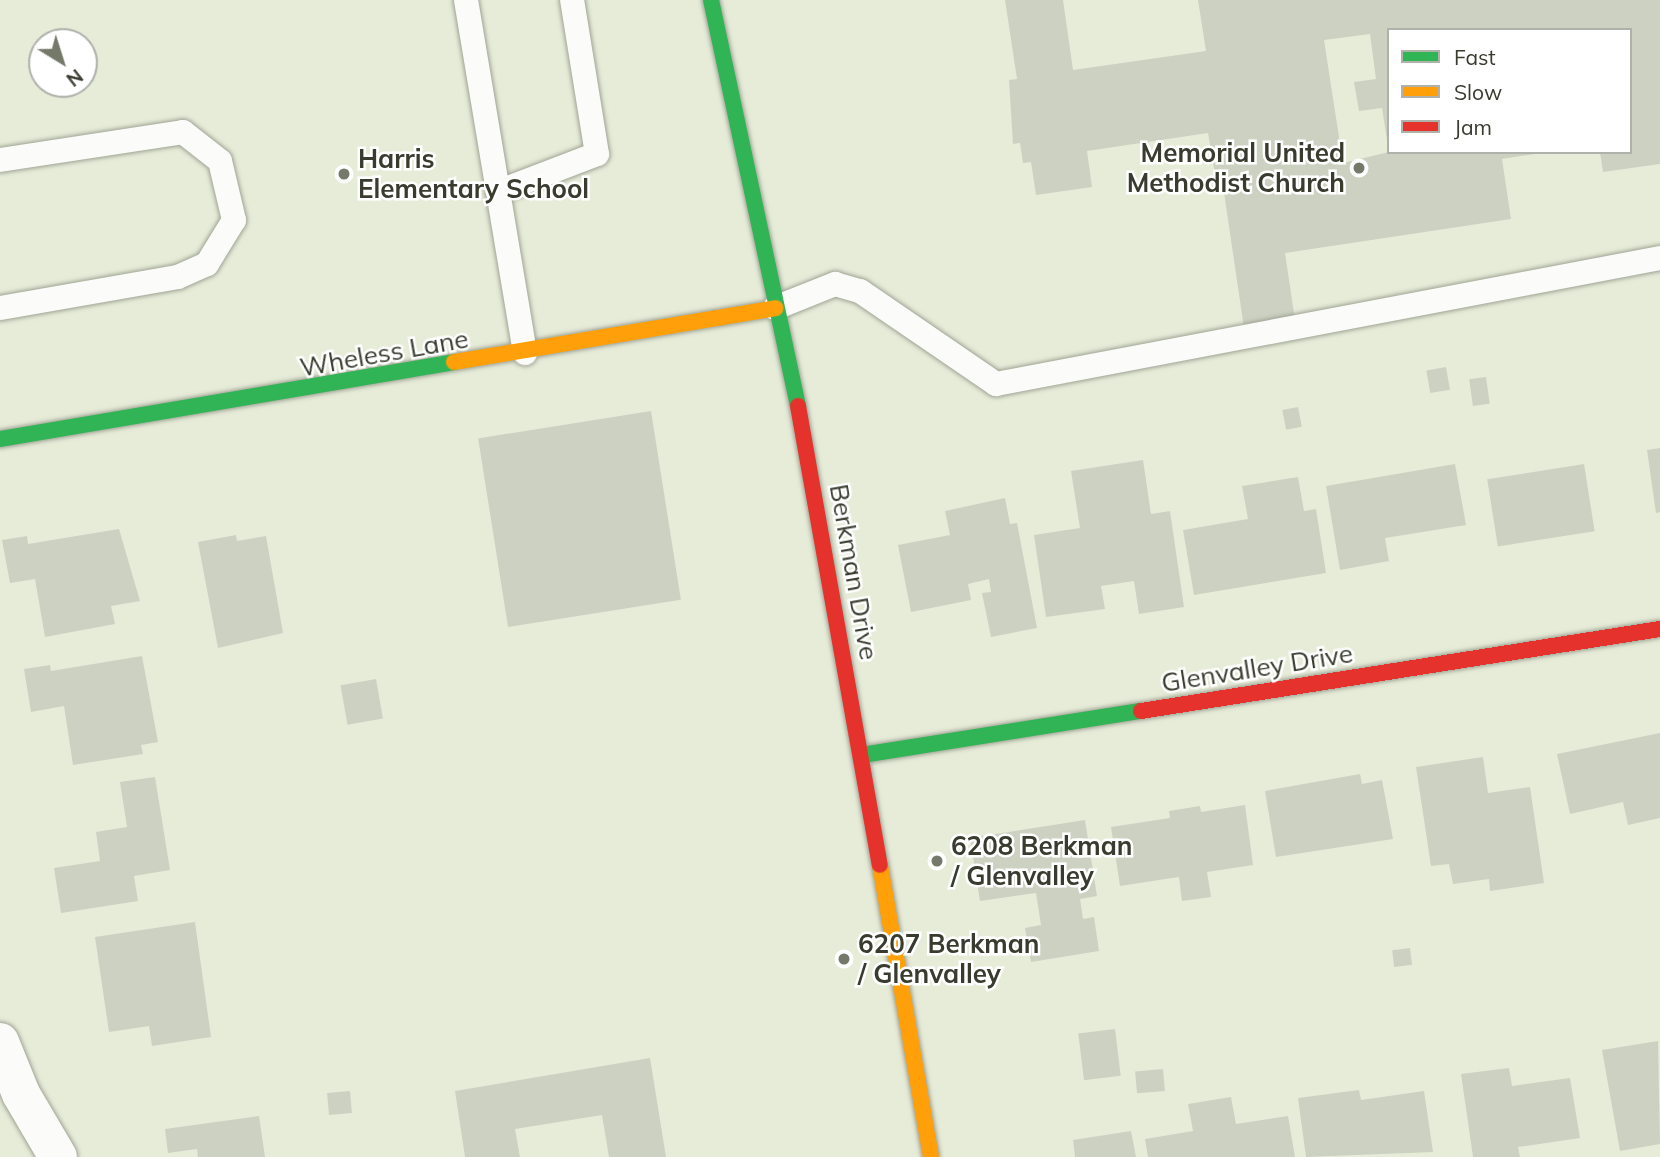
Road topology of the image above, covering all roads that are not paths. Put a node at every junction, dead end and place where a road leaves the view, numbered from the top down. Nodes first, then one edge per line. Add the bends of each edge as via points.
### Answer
1 (466, 0) edge
2 (572, 0) edge
3 (711, 0) edge
4 (0, 159) edge
5 (498, 192) junction
6 (1660, 258) edge
7 (0, 308) edge
8 (775, 308) junction
9 (525, 353) junction
10 (0, 439) edge
11 (1660, 629) edge
12 (862, 755) junction
13 (0, 1042) edge
14 (58, 1157) edge
15 (931, 1157) edge

1 - 5 lane
2 - 5 lane via 597,155
3 - 8 street, Berkman Drive
4 - 7 lane via 183,132 220,161 234,220 207,264 178,277
5 - 9 lane
6 - 8 lane via 996,384 860,291 835,284
8 - 9 street, Wheless Lane
8 - 12 street, Berkman Drive
9 - 10 street, Wheless Lane
11 - 12 street, Glenvalley Drive
12 - 15 street, Berkman Drive
13 - 14 street via 20,1094

